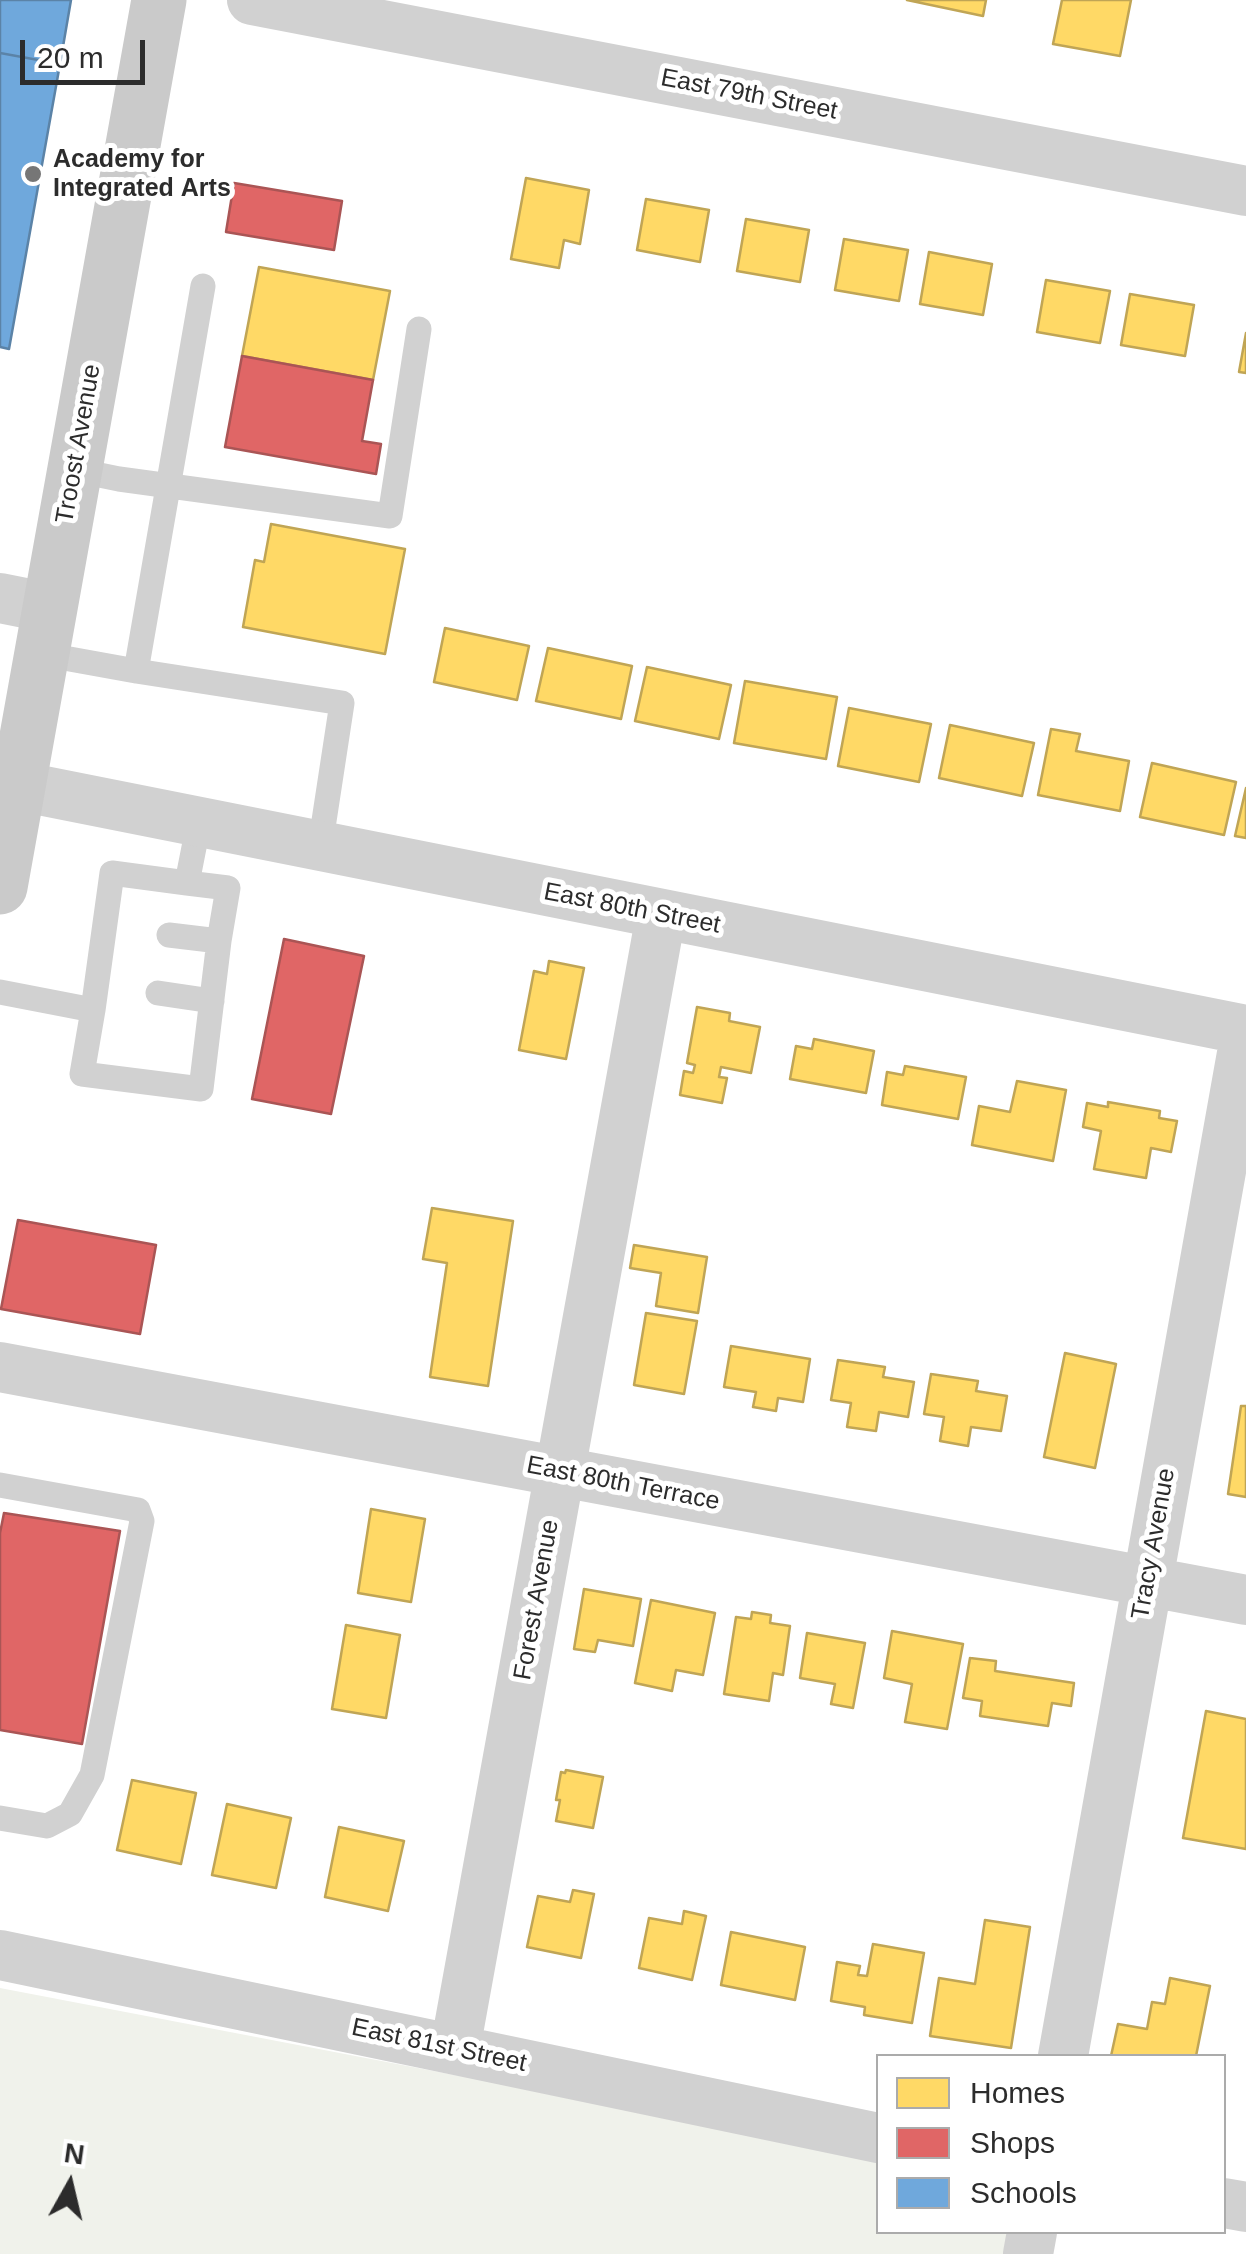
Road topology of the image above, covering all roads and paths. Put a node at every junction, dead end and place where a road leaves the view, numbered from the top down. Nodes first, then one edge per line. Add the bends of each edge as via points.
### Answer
1 (159, 0) edge
2 (252, 0) edge
3 (1246, 191) edge
4 (203, 286) dead end
5 (419, 330) dead end
6 (75, 470) junction
7 (168, 485) junction
8 (30, 620) edge
9 (136, 671) junction
10 (15, 714) edge
11 (19, 786) junction
12 (199, 822) junction
13 (320, 847) junction
14 (187, 883) junction
15 (0, 888) edge
16 (661, 914) junction
17 (169, 935) dead end
18 (220, 941) junction
19 (0, 992) edge
20 (158, 993) dead end
21 (212, 1002) junction
22 (93, 1010) junction
23 (1246, 1030) edge
24 (0, 1367) edge
25 (560, 1472) junction
26 (0, 1486) edge
27 (1148, 1583) junction
28 (1246, 1600) edge
29 (0, 1818) edge
30 (0, 1955) edge
31 (455, 2050) junction
32 (1063, 2054) edge
33 (876, 2138) edge

1 - 6 main road, Troost Avenue
2 - 3 street, East 79th Street
4 - 7 lane
5 - 7 lane via 390,516
6 - 7 lane
6 - 8 main road, Troost Avenue
7 - 9 lane
8 - 9 lane
8 - 10 main road, Troost Avenue
9 - 13 lane via 342,704
10 - 11 main road, Troost Avenue
11 - 12 street, East 80th Street
11 - 15 main road, Troost Avenue
12 - 13 street, East 80th Street
12 - 14 lane
13 - 16 street, East 80th Street
14 - 18 lane via 228,888
14 - 22 lane via 112,873 114,929
16 - 23 street, East 80th Street
16 - 25 street, Forest Avenue
17 - 18 lane
18 - 21 lane
19 - 22 lane
20 - 21 lane
21 - 22 lane via 201,1089 82,1074
23 - 27 street, Tracy Avenue
24 - 25 street, East 80th Terrace
25 - 27 street, East 80th Terrace
25 - 31 street, Forest Avenue
26 - 29 lane via 138,1510 142,1521 92,1775 70,1814 47,1826
27 - 28 street, East 80th Terrace
27 - 32 street, Tracy Avenue
30 - 31 street, East 81st Street
31 - 33 street, East 81st Street

